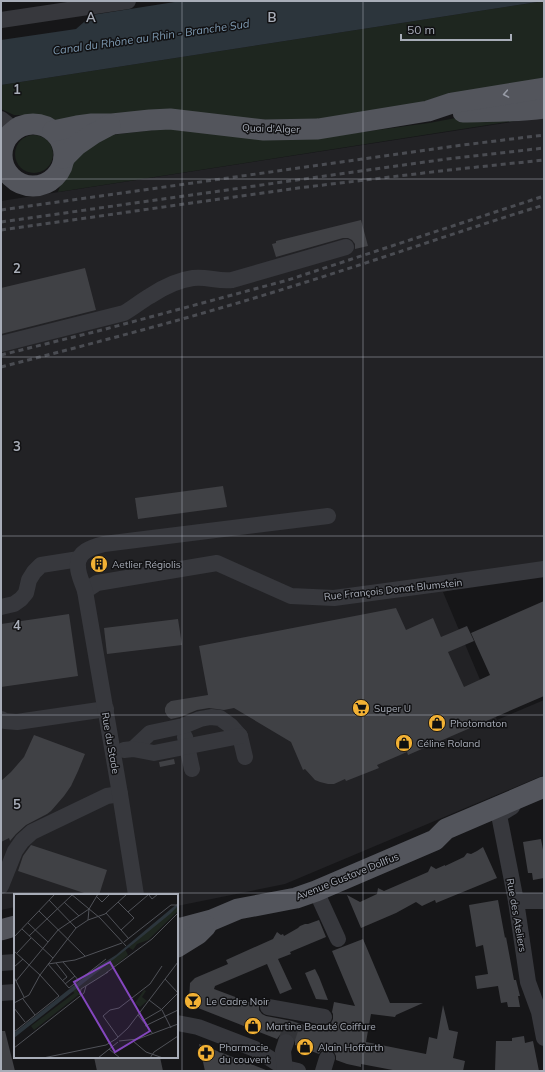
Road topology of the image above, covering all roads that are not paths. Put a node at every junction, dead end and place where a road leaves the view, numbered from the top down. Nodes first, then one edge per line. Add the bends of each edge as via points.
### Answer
1 (128, 1) edge
2 (58, 6) edge
3 (1, 20) edge
4 (544, 88) edge
5 (544, 108) edge
6 (428, 111) junction
7 (112, 124) junction
8 (8, 125) edge
9 (53, 131) junction
10 (2, 156) edge
11 (64, 158) junction
12 (9, 182) edge
13 (346, 247) dead end
14 (1, 344) edge
15 (328, 516) dead end
16 (79, 559) junction
17 (544, 569) edge
18 (85, 591) junction
19 (1, 607) edge
20 (106, 710) junction
21 (2, 720) edge
22 (183, 726) junction
23 (240, 736) junction
24 (187, 746) junction
25 (133, 749) junction
26 (113, 752) junction
27 (245, 757) dead end
28 (192, 769) dead end
29 (544, 787) edge
30 (120, 794) junction
31 (517, 799) junction
32 (544, 800) edge
33 (500, 820) junction
34 (435, 840) junction
35 (1, 886) edge
36 (316, 891) junction
37 (136, 894) edge
38 (516, 901) junction
39 (544, 901) edge
40 (212, 920) junction
41 (14, 926) edge
42 (178, 928) edge
43 (1, 930) edge
44 (338, 939) dead end
45 (178, 946) edge
46 (14, 962) edge
47 (1, 963) edge
48 (536, 982) edge
49 (14, 992) edge
50 (1, 993) edge
51 (268, 1007) dead end
52 (178, 1011) edge
53 (324, 1017) dead end
54 (178, 1023) edge
55 (198, 1027) junction
56 (544, 1038) edge
57 (286, 1042) tunnel mouth
58 (290, 1070) edge

1 - 2 street
2 - 3 street
4 -> 6 main road, Quai d'Alger via 452,103
5 - 6 main road, Quai d'Alger via 450,113
6 - 7 main road, Quai d'Alger via 318,129 264,130 170,120
7 - 9 main road, Quai d'Alger via 84,125
7 - 11 main road, Quai d'Alger via 77,145
8 - 9 main road, Quai d'Alger via 34,124
8 - 10 main road, Quai d'Alger via 10,135
9 - 11 main road via 62,143
10 - 12 main road, Quai d'Alger via 10,176
11 - 12 main road, Quai d'Alger via 59,173 47,183 31,186
13 - 14 street via 232,280 185,280 152,294 124,313
15 - 16 street via 104,544 91,548
16 - 18 street, Rue du Stade via 77,566
16 - 19 street via 41,565 29,580 21,599 14,604
17 - 18 street, Rue François Donat Blumstein via 334,598 291,596 217,563 97,583
18 - 20 street, Rue du Stade
20 - 21 street via 17,722
20 - 26 street, Rue du Stade
22 - 23 street via 200,719 220,718
22 - 24 street
22 - 25 street via 150,732
23 - 24 street
23 - 27 street
24 - 25 street via 154,753
24 - 28 street
25 - 26 street
26 - 30 street, Rue du Stade
29 - 31 main road, Avenue Gustave Dollfus
30 - 35 street via 107,796 32,832 16,851
30 - 37 street, Rue du Stade
31 - 33 street via 512,807 499,815
31 - 34 main road, Avenue Gustave Dollfus via 446,829
32 - 33 main road, Avenue Gustave Dollfus
33 - 34 main road, Avenue Gustave Dollfus via 450,840
33 - 38 street, Rue des Ateliers
34 - 36 main road, Avenue Gustave Dollfus
36 - 40 main road, Avenue Gustave Dollfus via 296,898 238,909
36 - 44 street
38 - 39 street
38 - 48 street, Rue des Ateliers
40 - 42 main road, Avenue Gustave Dollfus
40 - 45 main road, Avenue Gustave Dollfus via 198,934
41 - 43 main road
46 - 47 street
48 - 56 street, Rue des Ateliers
49 - 50 street
51 - 53 street via 295,1017
52 - 55 street
54 - 55 street
55 - 58 street via 255,1049
57 - 58 street via 283,1051

